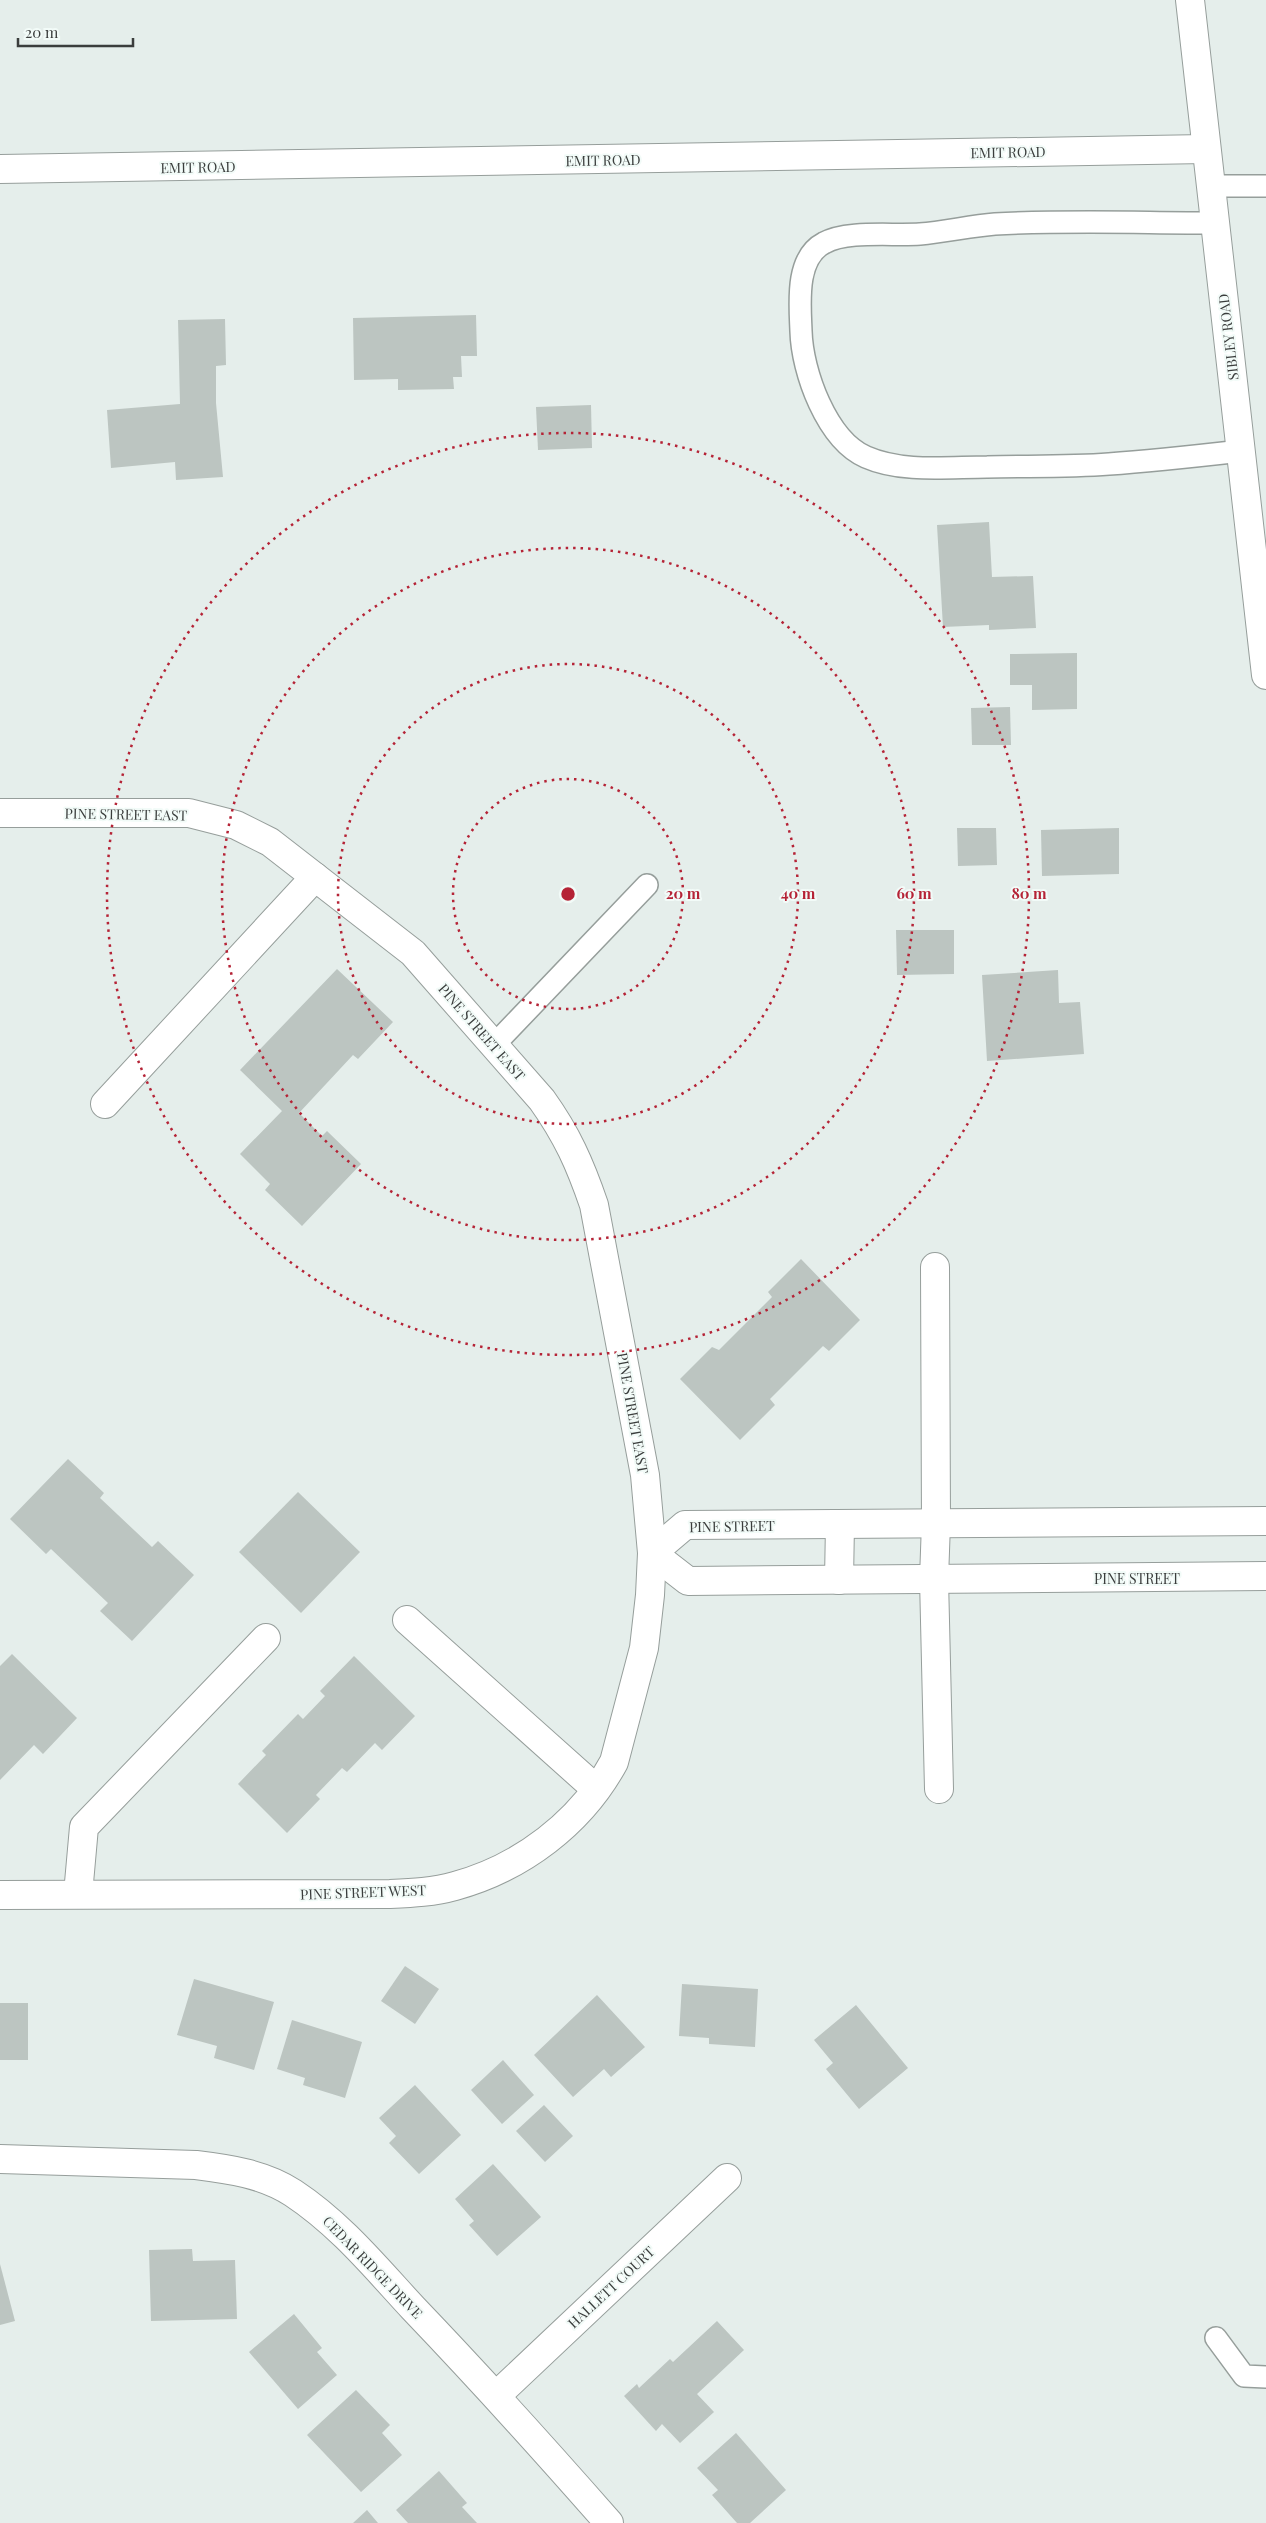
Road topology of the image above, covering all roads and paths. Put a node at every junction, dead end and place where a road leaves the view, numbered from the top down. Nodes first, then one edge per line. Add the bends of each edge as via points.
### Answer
1 (1190, 0) edge
2 (1206, 149) junction
3 (0, 169) edge
4 (1210, 186) junction
5 (1266, 186) edge
6 (1214, 223) junction
7 (1241, 451) junction
8 (1266, 674) edge
9 (0, 814) edge
10 (316, 877) junction
11 (647, 885) dead end
12 (494, 1045) junction
13 (105, 1104) dead end
14 (935, 1266) dead end
15 (1266, 1521) edge
16 (936, 1523) junction
17 (840, 1524) junction
18 (652, 1553) junction
19 (1266, 1576) edge
20 (934, 1579) junction
21 (840, 1580) junction
22 (407, 1620) dead end
23 (266, 1638) dead end
24 (596, 1789) junction
25 (939, 1789) dead end
26 (78, 1894) junction
27 (0, 1895) edge
28 (0, 2159) edge
29 (727, 2178) dead end
30 (1216, 2338) dead end
31 (1266, 2377) edge
32 (496, 2396) junction
33 (609, 2523) edge

1 - 2 street, SIBLEY ROAD
2 - 3 street, EMIT ROAD
2 - 4 street, SIBLEY ROAD
4 - 5 lane
4 - 6 street, SIBLEY ROAD
6 - 7 street, SIBLEY ROAD
6 - 7 lane via 994,224 920,234 846,237 824,242 810,253 804,269 801,340 812,382 826,417 842,441 865,457 891,465 935,468 1108,464
7 - 8 street, SIBLEY ROAD
9 - 10 street, PINE STREET EAST via 189,813 236,825 270,842
10 - 12 street, PINE STREET EAST via 413,953
10 - 13 street
11 - 12 lane
12 - 18 street, PINE STREET EAST via 560,1125 580,1164 594,1205 645,1475
14 - 16 street
15 - 16 street, PINE STREET
16 - 17 street, PINE STREET
16 - 20 street
17 - 18 street, PINE STREET via 685,1526
17 - 21 street
18 - 21 street, PINE STREET via 688,1581
18 - 24 street, PINE STREET WEST via 644,1648 614,1762
19 - 20 street, PINE STREET
20 - 21 street, PINE STREET
20 - 25 street
22 - 24 street
23 - 26 street via 84,1827
24 - 26 street, PINE STREET WEST via 574,1817 541,1845 495,1873 454,1887 390,1894
26 - 27 street, PINE STREET WEST
28 - 32 street, CEDAR RIDGE DRIVE via 226,2168 291,2192 331,2221
29 - 32 street, HALLETT COURT
30 - 31 lane via 1244,2376
32 - 33 street, CEDAR RIDGE DRIVE

